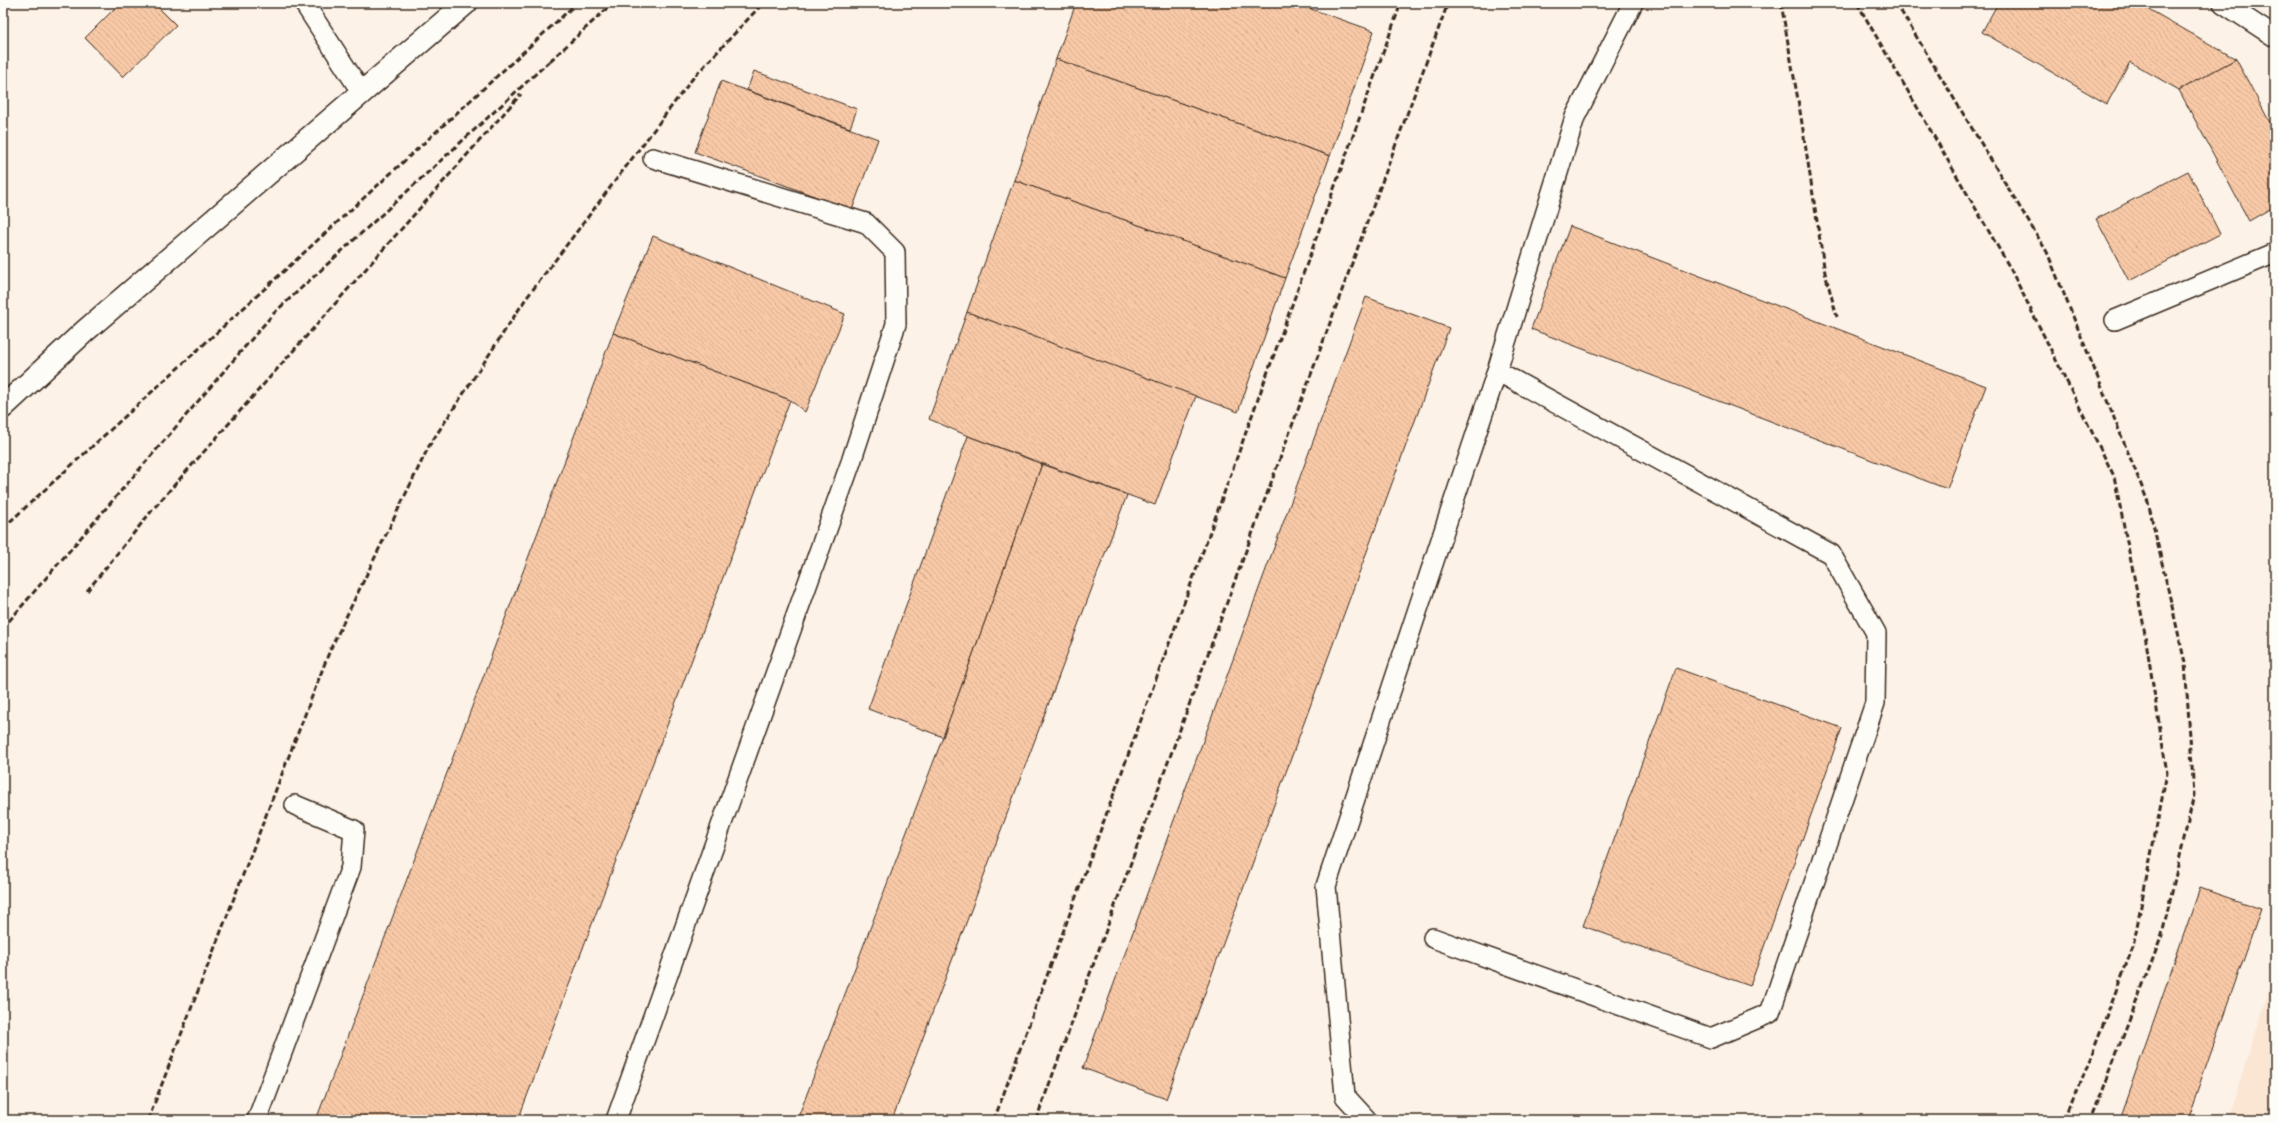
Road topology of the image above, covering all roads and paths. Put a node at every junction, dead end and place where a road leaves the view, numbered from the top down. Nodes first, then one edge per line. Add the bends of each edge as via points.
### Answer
1 (304, 3) edge
2 (466, 3) edge
3 (1633, 3) edge
4 (2224, 3) edge
5 (2275, 37) edge
6 (362, 93) junction
7 (653, 158) dead end
8 (2275, 253) edge
9 (2115, 320) dead end
10 (1498, 371) junction
11 (3, 407) edge
12 (295, 805) dead end
13 (1433, 938) dead end
14 (257, 1120) edge
15 (616, 1120) edge
16 (1367, 1120) edge

1 - 6 lane
2 - 6 street
3 - 10 lane via 1575,117
4 - 5 lane
6 - 11 street via 85,331
7 - 15 lane via 866,223 895,252 896,324 851,462
8 - 9 lane
10 - 13 lane via 1831,554 1876,633 1875,703 1770,1013 1711,1038
10 - 16 lane via 1326,886 1345,1096
12 - 14 lane via 354,830 351,867

